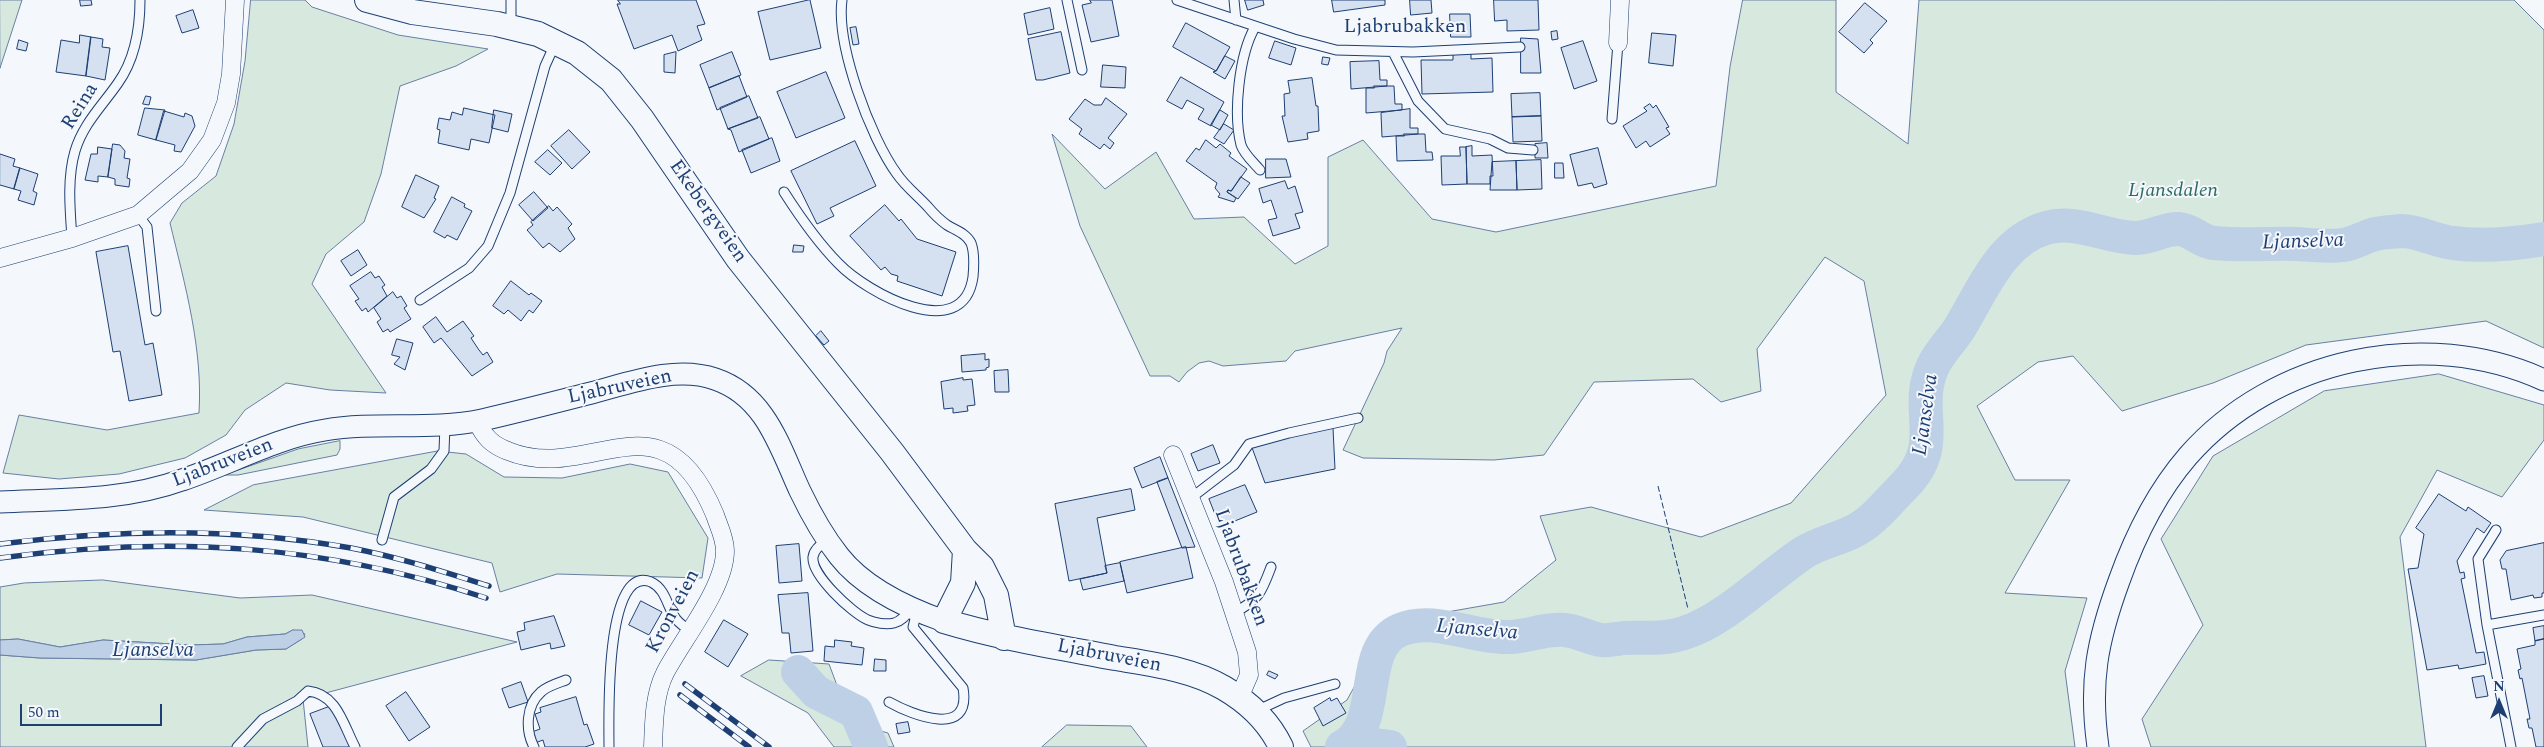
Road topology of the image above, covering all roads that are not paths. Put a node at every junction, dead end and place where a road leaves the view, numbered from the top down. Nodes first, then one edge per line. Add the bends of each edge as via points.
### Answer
1 (140, 0) edge
2 (235, 0) edge
3 (367, 0) edge
4 (511, 0) edge
5 (842, 0) edge
6 (1067, 0) edge
7 (1177, 0) edge
8 (1234, 0) edge
9 (1620, 0) edge
10 (1236, 20) junction
11 (511, 27) junction
12 (1255, 27) junction
13 (556, 41) junction
14 (1618, 43) joint
15 (1520, 47) dead end
16 (1393, 52) junction
17 (1082, 70) dead end
18 (1612, 119) dead end
19 (1533, 150) dead end
20 (1260, 170) dead end
21 (784, 192) dead end
22 (138, 215) junction
23 (72, 238) junction
24 (0, 258) edge
25 (420, 300) dead end
26 (156, 311) dead end
27 (2544, 380) edge
28 (1358, 418) dead end
29 (477, 421) junction
30 (445, 425) junction
31 (1173, 455) dead end
32 (1191, 498) junction
33 (0, 502) edge
34 (2496, 530) dead end
35 (382, 540) dead end
36 (828, 540) junction
37 (965, 550) junction
38 (1271, 567) dead end
39 (914, 610) junction
40 (1235, 612) junction
41 (2544, 615) edge
42 (944, 621) junction
43 (2487, 625) junction
44 (690, 631) junction
45 (1004, 638) junction
46 (566, 680) dead end
47 (1335, 684) dead end
48 (888, 702) dead end
49 (1248, 704) junction
50 (237, 747) edge
51 (355, 747) edge
52 (534, 747) edge
53 (609, 747) edge
54 (653, 747) edge
55 (1281, 747) edge
56 (2098, 747) edge
57 (2511, 747) edge

1 - 23 lane, Reina via 137,37 127,68 87,123 75,150 70,203
2 - 22 street via 231,74 221,123 190,171
3 - 11 main road, Ekebergveien via 412,12
4 - 11 lane
5 - 21 lane via 841,30 861,100 896,174 931,210 970,242 974,269 965,298 954,307 941,311 924,310 891,300 839,265
6 - 17 lane
7 - 10 lane, Ljabrubakken
8 - 10 lane
9 - 14 street
10 - 12 lane, Ljabrubakken
11 - 13 main road, Ekebergveien
12 - 16 lane, Ljabrubakken via 1336,50
12 - 20 lane via 1241,60 1238,105 1241,145
13 - 25 lane via 510,193 488,246 468,268
13 - 37 main road, Ekebergveien via 591,62 621,91 733,252 892,452
14 - 18 lane
15 - 16 lane, Ljabrubakken
16 - 19 lane via 1418,102 1445,129 1490,139 1508,148
22 - 23 street
22 - 26 lane via 147,227
23 - 24 street
27 - 56 street via 2465,357 2383,356 2327,368 2303,377 2252,403 2228,420 2188,456 2171,479 2142,525 2128,557 2105,622 2096,660 2094,714
28 - 32 lane via 1249,444 1234,466
29 - 30 street, Ljabruveien
29 - 36 street, Ljabruveien via 660,377 693,374 714,378 742,393 765,417 806,503
29 - 44 street, Kronveien via 483,436 489,441 531,459 561,458 630,446 660,451 682,464 705,492 723,536 725,551 724,564
30 - 33 street, Ljabruveien via 324,430 296,437 182,481 147,490 92,498
30 - 35 lane via 444,452 431,469 394,497
31 - 32 street, Ljabrubakken
32 - 40 street, Ljabrubakken
34 - 43 lane via 2478,559
36 - 39 street, Ljabruveien via 857,574
36 - 39 lane via 816,550 814,564 826,583 851,608 867,620 892,624
37 - 42 main road via 963,583
37 - 45 main road, Ekebergveien via 988,576 996,595
38 - 40 lane via 1261,593 1249,605
39 - 42 street, Ljabruveien
39 - 48 lane via 913,627 963,688 963,709 954,717 924,718
40 - 49 street, Ljabrubakken via 1250,668
41 - 43 lane
42 - 45 main road, Ljabruveien
43 - 57 lane
44 - 53 lane via 676,619 656,585 644,580 636,581 626,590 617,616 612,658
44 - 54 street, Kronveien via 662,683 655,708
45 - 49 main road, Ljabruveien via 1181,672 1212,682
46 - 52 lane via 542,690 531,708 528,729
47 - 49 lane
49 - 55 main road, Ljabruveien
50 - 51 lane via 263,720 308,691 324,694 334,704

